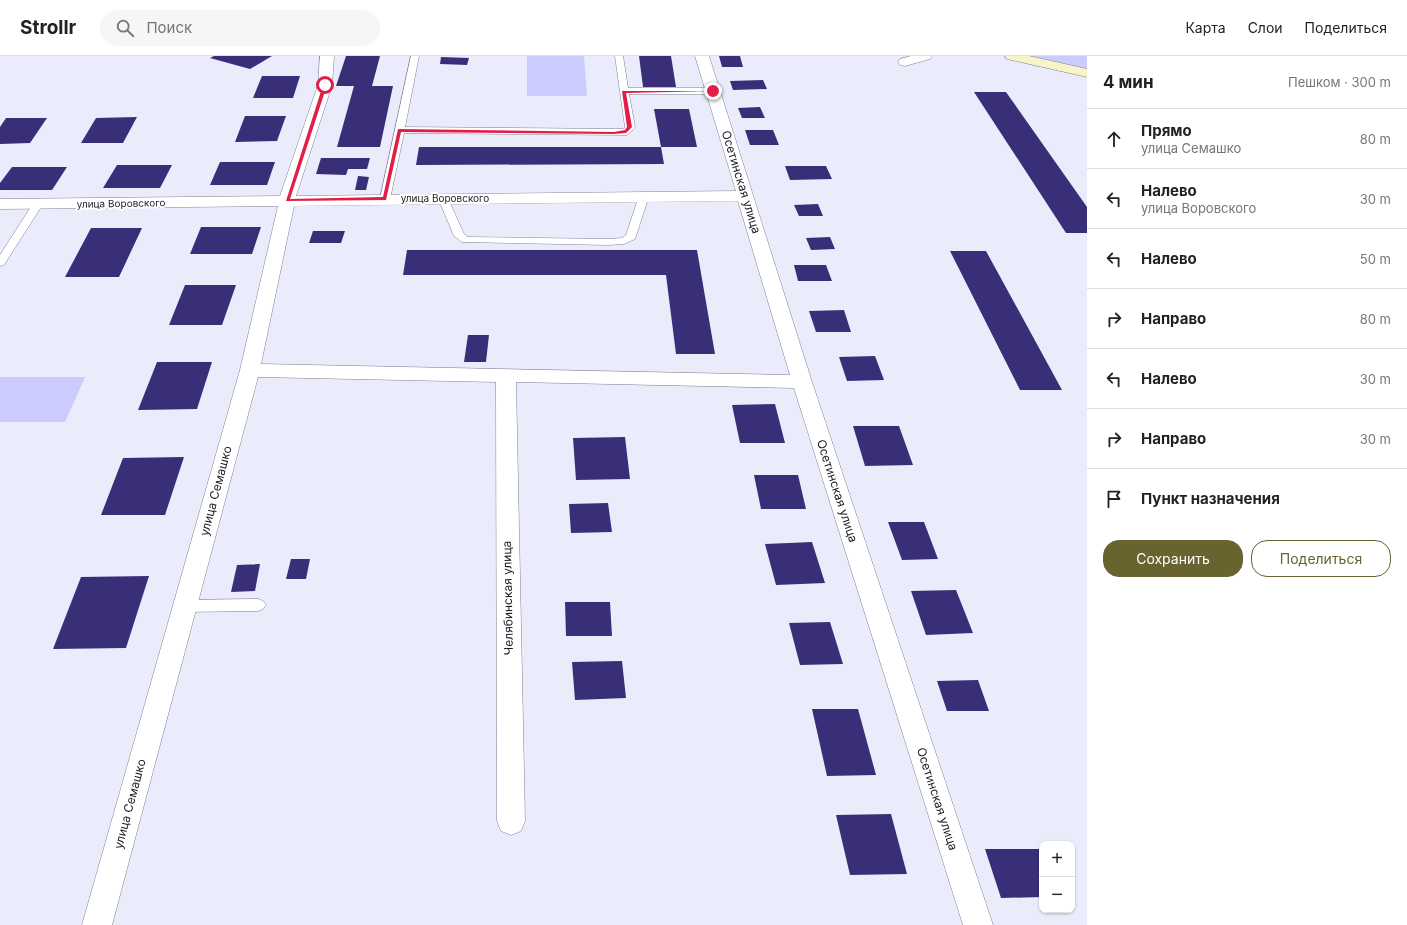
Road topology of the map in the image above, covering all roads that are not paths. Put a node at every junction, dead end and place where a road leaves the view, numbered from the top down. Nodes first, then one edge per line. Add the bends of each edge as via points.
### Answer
1 (327, 56) edge
2 (415, 56) edge
3 (619, 56) edge
4 (702, 56) edge
5 (925, 56) edge
6 (1012, 56) edge
7 (905, 62) dead end
8 (1087, 73) edge
9 (624, 91) junction
10 (713, 91) junction
11 (400, 130) junction
12 (644, 196) junction
13 (745, 196) junction
14 (443, 198) junction
15 (385, 199) junction
16 (287, 200) junction
17 (0, 204) edge
18 (38, 204) junction
19 (0, 263) edge
20 (250, 370) junction
21 (506, 376) junction
22 (802, 382) junction
23 (258, 605) dead end
24 (184, 606) junction
25 (511, 821) dead end
26 (97, 925) edge
27 (978, 925) edge

1 - 16 street, улица Семашко via 325,85
2 - 11 lane
3 - 9 lane
4 - 10 street, Осетинская улица
5 - 7 street
6 - 8 main road
9 - 10 lane
9 - 11 lane via 630,127 626,132
10 - 13 street, Осетинская улица
11 - 15 lane
12 - 13 street, улица Воровского
12 - 14 street, улица Воровского
12 - 14 lane via 631,237 624,241 608,242 466,240 459,236
13 - 22 street, Осетинская улица
14 - 15 street, улица Воровского
15 - 16 street, улица Воровского
16 - 18 street, улица Воровского
16 - 20 street, улица Семашко
17 - 18 street, улица Воровского
18 - 19 lane
20 - 21 street
20 - 24 street, улица Семашко
21 - 22 street
21 - 25 street, Челябинская улица
22 - 27 street, Осетинская улица
23 - 24 lane
24 - 26 street, улица Семашко

